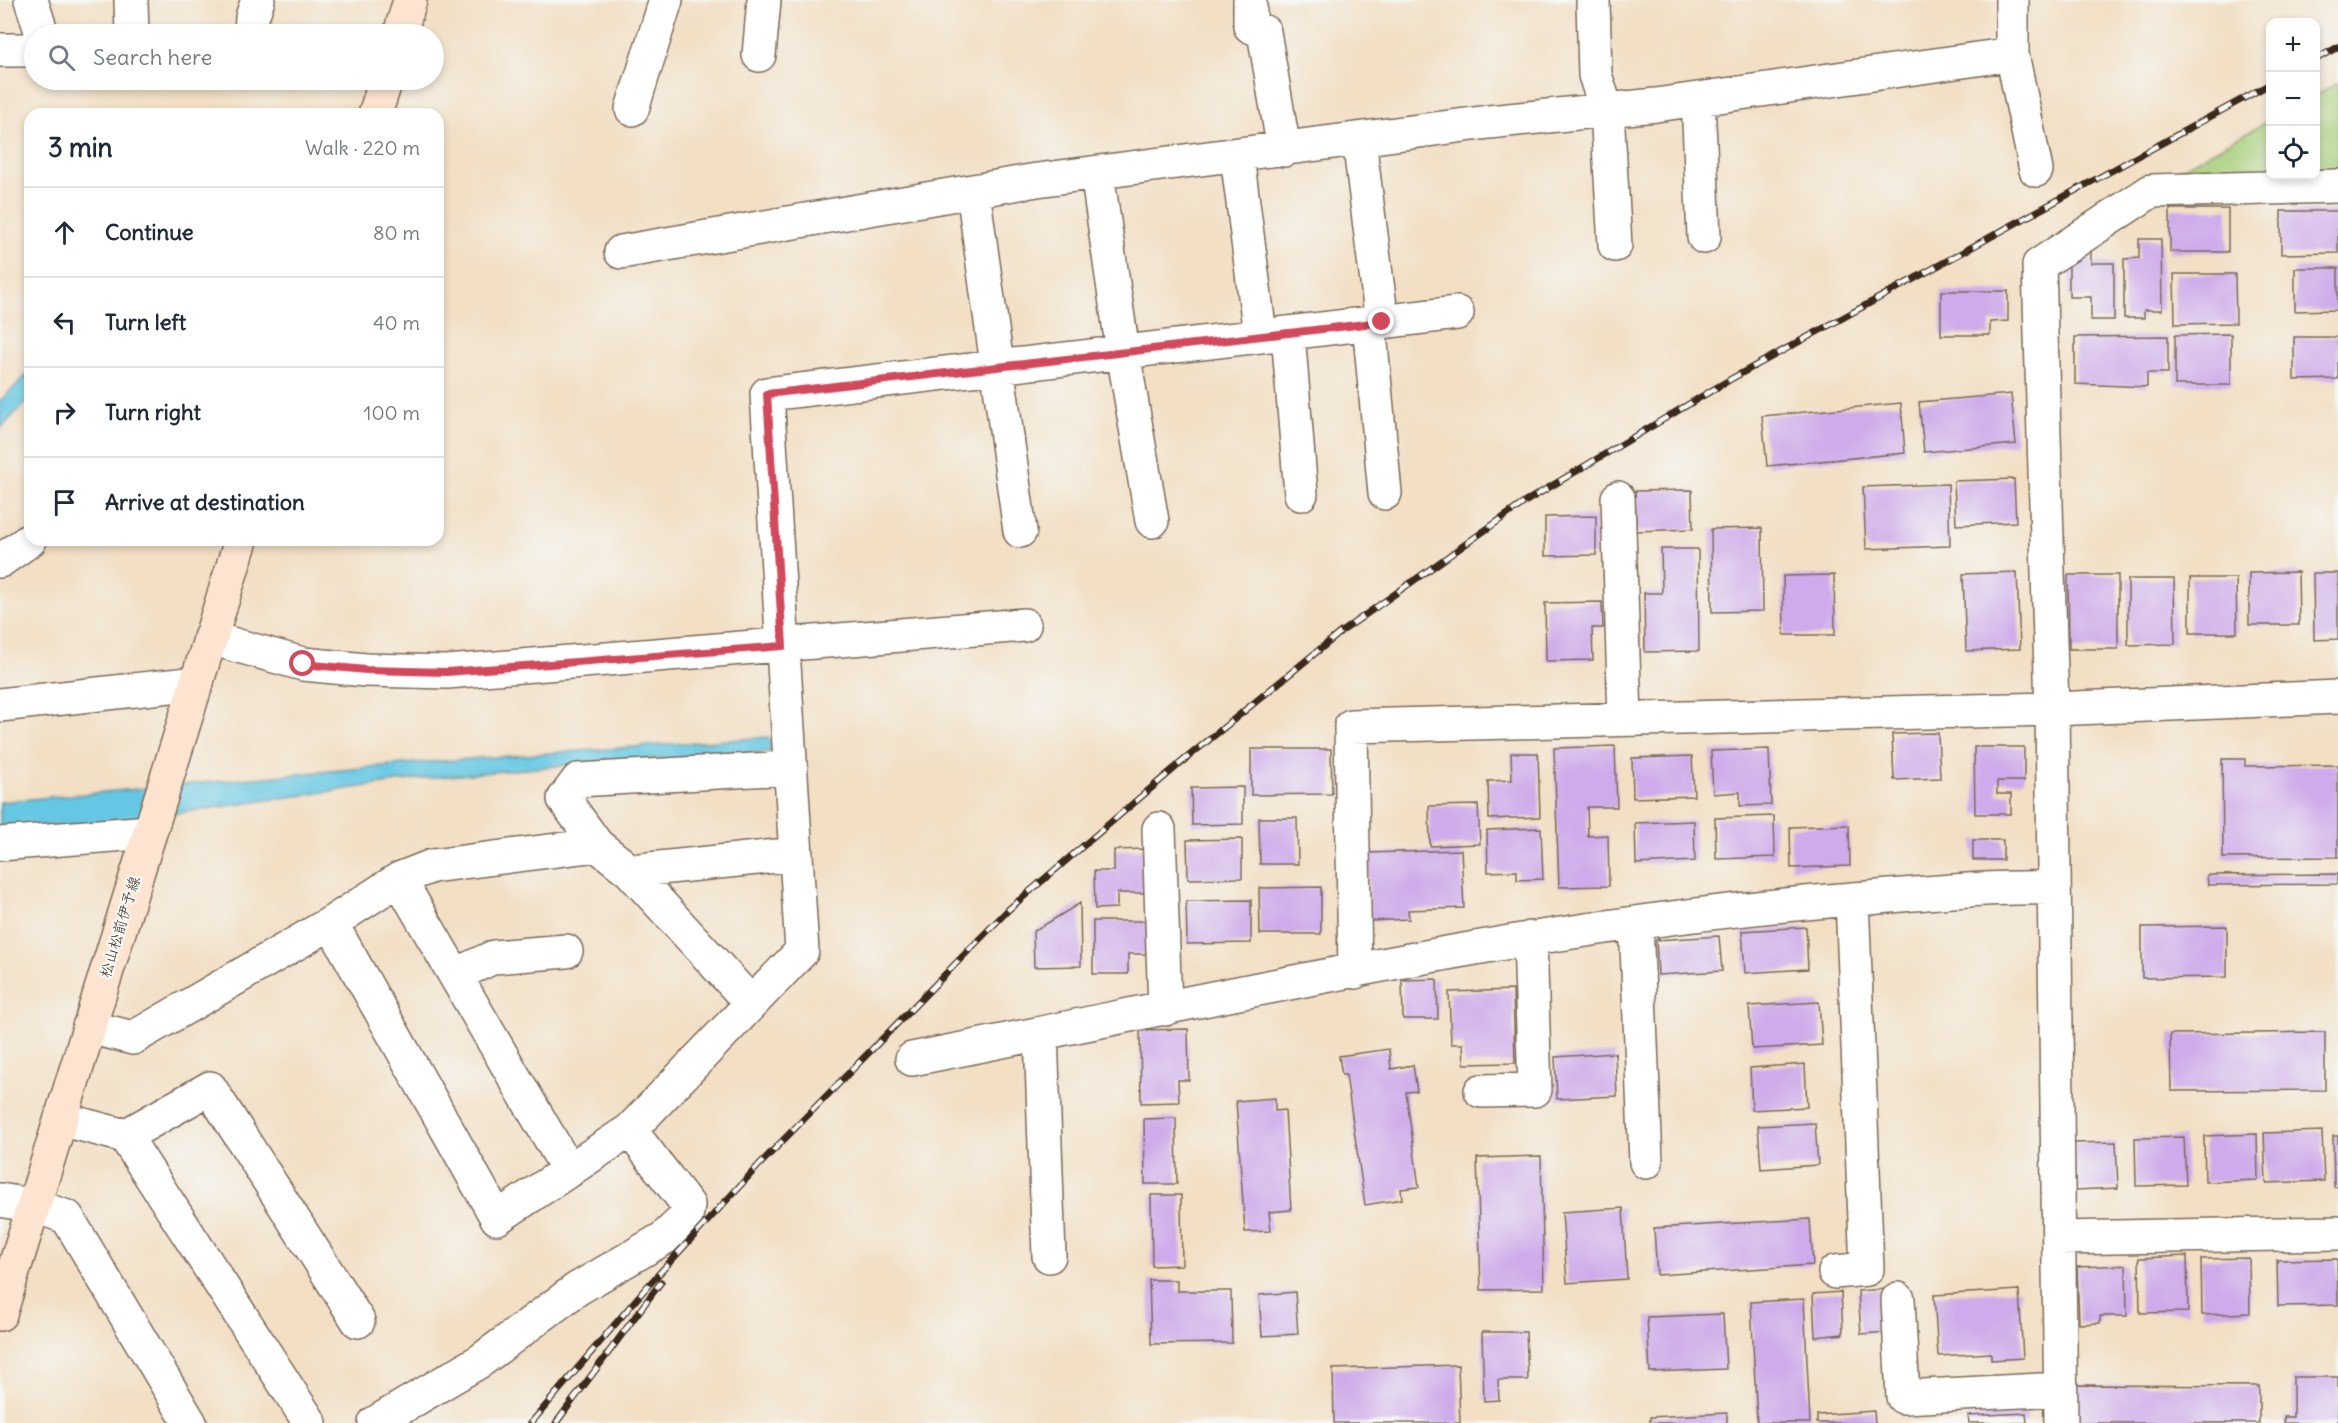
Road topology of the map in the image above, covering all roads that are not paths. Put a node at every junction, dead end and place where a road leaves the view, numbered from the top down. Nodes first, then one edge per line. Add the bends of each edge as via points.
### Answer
1 (31, 0) edge
2 (130, 0) edge
3 (258, 0) edge
4 (410, 0) edge
5 (666, 0) edge
6 (764, 0) edge
7 (1250, 0) edge
8 (1593, 0) edge
9 (2012, 0) edge
10 (39, 24) edge
11 (131, 24) edge
12 (252, 24) edge
13 (403, 24) edge
14 (0, 50) edge
15 (24, 50) edge
16 (2012, 54) junction
17 (759, 55) dead end
18 (383, 90) edge
19 (1698, 99) junction
20 (377, 108) edge
21 (632, 108) dead end
22 (1607, 111) junction
23 (1359, 140) junction
24 (1284, 150) junction
25 (1237, 156) junction
26 (2036, 170) dead end
27 (1097, 173) junction
28 (2338, 186) edge
29 (973, 191) junction
30 (1704, 237) dead end
31 (1615, 245) dead end
32 (621, 252) dead end
33 (1457, 313) dead end
34 (1375, 322) junction
35 (1274, 334) junction
36 (1123, 352) junction
37 (996, 366) junction
38 (1385, 493) dead end
39 (1301, 494) dead end
40 (1618, 498) dead end
41 (1152, 521) dead end
42 (1020, 531) dead end
43 (24, 544) edge
44 (239, 546) edge
45 (0, 561) edge
46 (1024, 624) dead end
47 (210, 638) junction
48 (783, 646) junction
49 (197, 683) junction
50 (2338, 697) edge
51 (0, 705) edge
52 (2052, 709) junction
53 (1625, 719) junction
54 (790, 768) junction
55 (1159, 829) dead end
56 (150, 832) junction
57 (0, 844) edge
58 (597, 845) junction
59 (796, 854) junction
60 (630, 871) junction
61 (399, 879) junction
62 (2054, 888) junction
63 (1852, 899) junction
64 (331, 923) junction
65 (1636, 923) junction
66 (1530, 938) junction
67 (566, 951) dead end
68 (1355, 972) junction
69 (455, 975) junction
70 (751, 1004) junction
71 (1166, 1009) junction
72 (89, 1027) junction
73 (1041, 1034) junction
74 (912, 1059) dead end
75 (1481, 1091) dead end
76 (61, 1119) junction
77 (630, 1130) junction
78 (125, 1136) junction
79 (1646, 1162) dead end
80 (569, 1171) junction
81 (0, 1200) edge
82 (34, 1206) junction
83 (2338, 1233) edge
84 (2059, 1238) junction
85 (1049, 1256) dead end
86 (1835, 1272) dead end
87 (1898, 1299) dead end
88 (0, 1314) edge
89 (358, 1322) dead end
90 (2060, 1389) junction
91 (190, 1423) edge
92 (310, 1423) edge
93 (375, 1423) edge
94 (2061, 1423) edge

1 - 10 street
2 - 11 street
3 - 12 street
4 - 13 main road
5 - 21 street
6 - 17 street
7 - 24 street via 1250,26 1264,32
8 - 22 street via 1595,75
9 - 16 street
14 - 15 street
16 - 19 street
16 - 26 street
18 - 20 main road
19 - 22 street
19 - 30 street
22 - 23 street
22 - 31 street
23 - 24 street
23 - 34 street
24 - 25 street
25 - 27 street
25 - 35 street
27 - 29 street
27 - 36 street
28 - 52 street via 2151,191 2039,266
29 - 32 street
29 - 37 street
33 - 34 street
34 - 35 street
34 - 38 street
35 - 36 street
35 - 39 street
36 - 37 street
36 - 41 street
37 - 42 street
37 - 48 street via 767,394
40 - 53 street
43 - 45 street
44 - 47 main road, 松山松前伊予線
46 - 48 street
47 - 48 street via 303,664 447,672
47 - 49 main road, 松山松前伊予線
48 - 54 street
49 - 51 street
49 - 56 main road, 松山松前伊予線
50 - 52 street
52 - 53 street
52 - 62 street
53 - 68 street via 1351,726
54 - 58 street via 578,780 564,799
54 - 59 street
55 - 71 street
56 - 57 street
56 - 72 main road, 松山松前伊予線
58 - 60 street
58 - 61 street via 432,866
59 - 60 street
59 - 70 street via 802,951
60 - 70 street
61 - 64 street
61 - 69 street
62 - 63 street via 1997,886
62 - 84 street
63 - 65 street
63 - 86 street via 1867,1269
64 - 72 street via 133,1038
64 - 80 street via 497,1218
65 - 66 street
65 - 79 street
66 - 68 street
66 - 75 street via 1535,1090
67 - 69 street via 494,957
68 - 71 street
69 - 80 street
70 - 77 street
71 - 73 street
72 - 76 main road, 松山松前伊予線
73 - 74 street
73 - 85 street
76 - 78 street
76 - 82 main road, 松山松前伊予線
77 - 80 street
77 - 93 street via 688,1205 686,1217 664,1238 577,1289 480,1361
78 - 89 street via 210,1088
78 - 92 street
81 - 82 street
82 - 88 main road, 松山松前伊予線
82 - 91 street via 68,1217
83 - 84 street
84 - 90 street
87 - 90 street via 1903,1398
90 - 94 street

